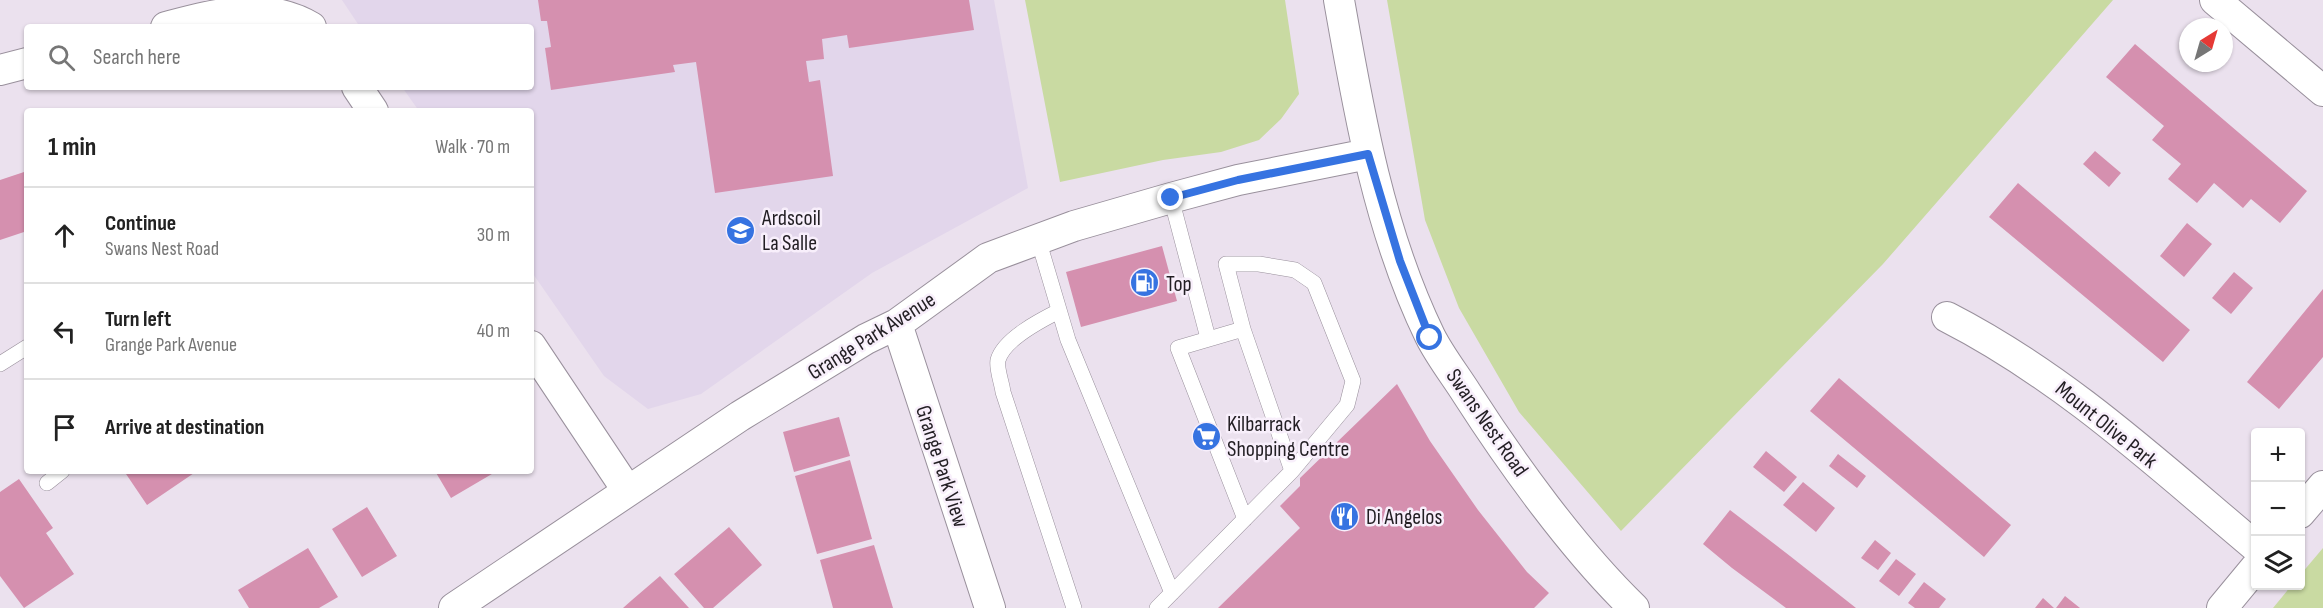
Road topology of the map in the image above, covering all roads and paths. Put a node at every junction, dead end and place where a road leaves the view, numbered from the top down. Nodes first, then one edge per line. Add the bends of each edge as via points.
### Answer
1 (1340, 0) edge
2 (2215, 0) edge
3 (177, 24) edge
4 (307, 24) edge
5 (24, 64) edge
6 (0, 70) edge
7 (359, 90) edge
8 (2323, 91) edge
9 (371, 108) edge
10 (1368, 154) junction
11 (1171, 198) junction
12 (1038, 239) junction
13 (1059, 311) junction
14 (1947, 317) dead end
15 (897, 324) junction
16 (1243, 329) junction
17 (1208, 338) junction
18 (534, 350) edge
19 (24, 355) edge
20 (0, 364) edge
21 (1292, 471) junction
22 (58, 474) edge
23 (47, 483) dead end
24 (2323, 486) edge
25 (627, 490) junction
26 (2305, 508) edge
27 (1245, 519) junction
28 (2251, 544) edge
29 (2251, 573) edge
30 (1172, 593) junction
31 (454, 608) edge
32 (990, 608) edge
33 (1074, 608) edge
34 (1157, 608) edge
35 (1634, 608) edge
36 (2222, 608) edge

1 - 10 street, Swans Nest Road
2 - 8 street
3 - 4 street via 238,8 276,10
5 - 6 street
7 - 9 street
10 - 11 street, Grange Park Avenue
10 - 35 street, Swans Nest Road via 1400,261 1430,338 1484,421 1542,499 1613,588
11 - 12 street, Grange Park Avenue
11 - 17 lane
12 - 13 lane
12 - 15 street, Grange Park Avenue via 988,258
13 - 30 lane
13 - 33 lane via 1005,347 998,361 1004,392
14 - 28 street, Mount Olive Park via 1996,343 2082,401
15 - 25 street, Grange Park Avenue via 759,404
15 - 32 street, Grange Park View
16 - 17 lane
16 - 21 lane
16 - 21 lane via 1226,264 1295,270 1314,283 1353,381 1347,405
17 - 27 lane via 1178,348
18 - 25 street
19 - 20 lane
21 - 27 lane
22 - 23 lane
24 - 26 street
25 - 31 street, Grange Park Avenue
27 - 30 lane
29 - 36 street
30 - 34 lane

